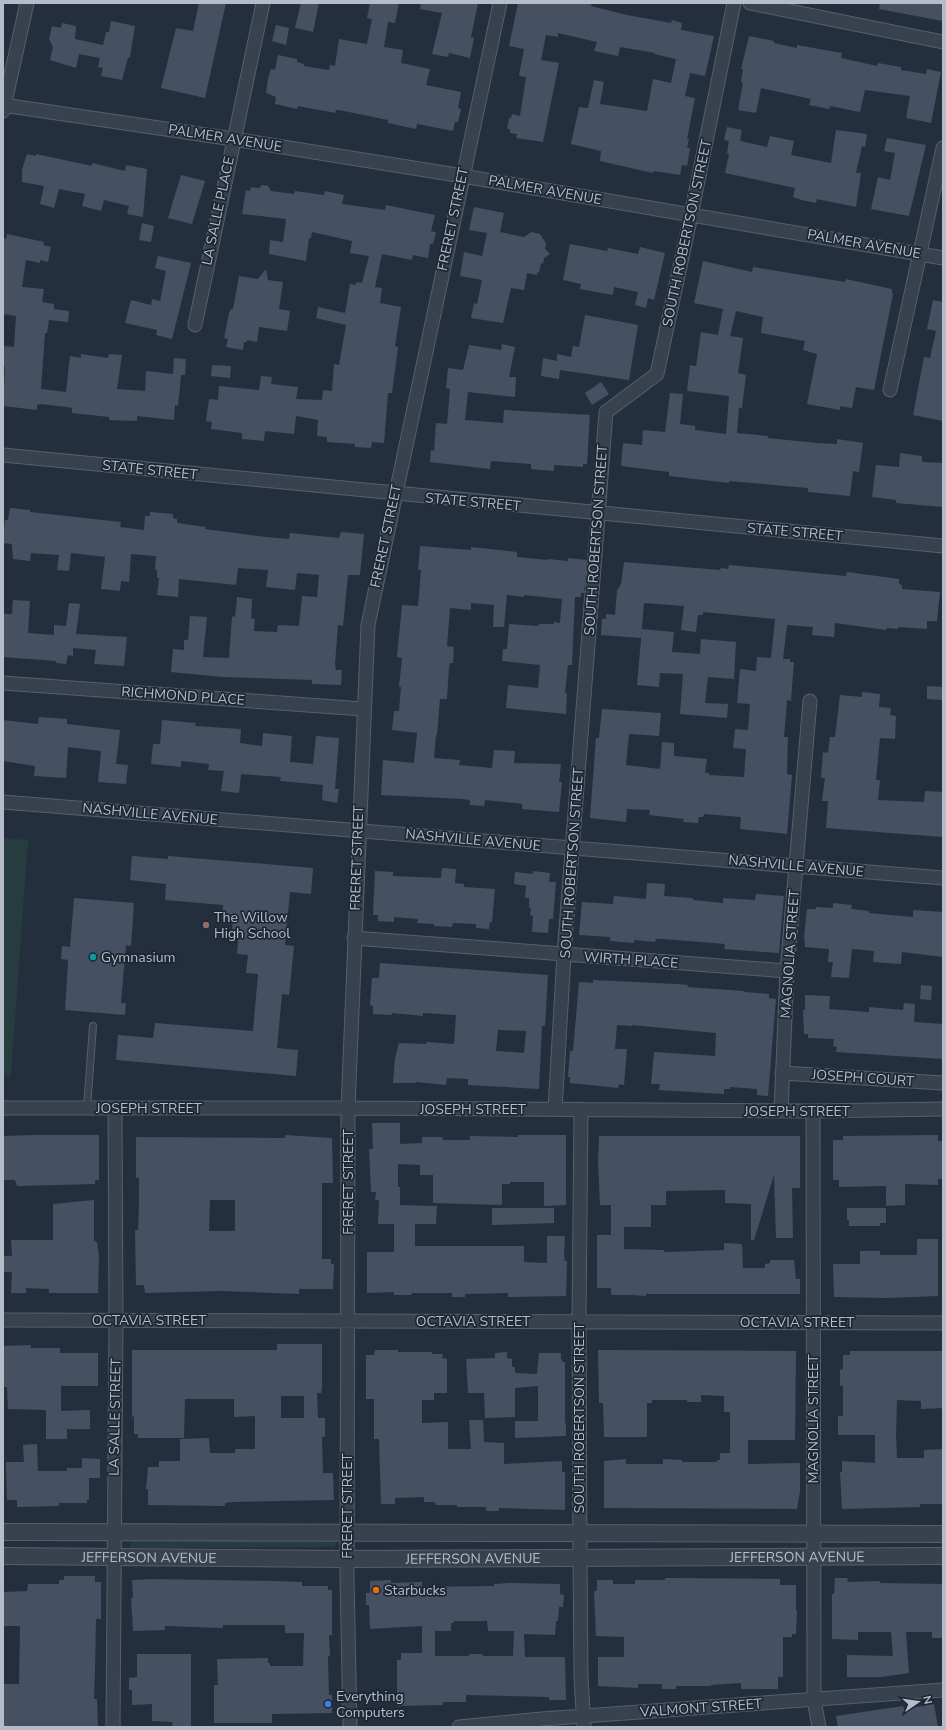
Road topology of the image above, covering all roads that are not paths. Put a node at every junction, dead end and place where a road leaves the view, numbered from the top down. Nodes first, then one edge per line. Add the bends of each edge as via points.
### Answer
1 (27, 3) edge
2 (263, 3) edge
3 (500, 3) edge
4 (734, 3) edge
5 (750, 3) edge
6 (943, 42) edge
7 (3, 107) edge
8 (233, 139) junction
9 (943, 148) edge
10 (463, 176) junction
11 (691, 215) junction
12 (920, 254) junction
13 (943, 258) edge
14 (195, 325) dead end
15 (890, 390) dead end
16 (3, 455) edge
17 (394, 494) junction
18 (598, 514) junction
19 (943, 546) edge
20 (3, 683) edge
21 (810, 701) dead end
22 (363, 709) junction
23 (3, 802) edge
24 (358, 830) junction
25 (573, 848) junction
26 (797, 866) junction
27 (943, 878) edge
28 (354, 938) junction
29 (564, 955) junction
30 (787, 971) junction
31 (93, 1026) dead end
32 (782, 1073) junction
33 (943, 1083) edge
34 (3, 1108) edge
35 (87, 1108) junction
36 (115, 1108) junction
37 (348, 1108) junction
38 (555, 1109) junction
39 (581, 1109) junction
40 (943, 1110) edge
41 (781, 1111) junction
42 (814, 1111) junction
43 (3, 1320) edge
44 (116, 1320) junction
45 (347, 1321) junction
46 (579, 1322) junction
47 (813, 1322) junction
48 (943, 1323) edge
49 (3, 1532) edge
50 (114, 1532) junction
51 (347, 1532) junction
52 (580, 1532) junction
53 (813, 1534) junction
54 (943, 1534) edge
55 (3, 1556) edge
56 (943, 1556) edge
57 (113, 1557) junction
58 (580, 1557) junction
59 (813, 1558) junction
60 (347, 1559) junction
61 (943, 1690) edge
62 (814, 1700) junction
63 (583, 1722) edge
64 (113, 1727) edge
65 (350, 1727) edge
66 (458, 1727) edge
67 (819, 1727) edge

1 - 7 street
2 - 8 street, LA SALLE PLACE
3 - 10 street, FRERET STREET
4 - 11 street, SOUTH ROBERTSON STREET
5 - 6 street
7 - 8 street, PALMER AVENUE
8 - 10 street, PALMER AVENUE
8 - 14 street, LA SALLE PLACE
9 - 12 street
10 - 11 street, PALMER AVENUE
10 - 17 street, FRERET STREET
11 - 12 street, PALMER AVENUE
11 - 18 street, SOUTH ROBERTSON STREET via 657,374 606,412
12 - 13 street, PALMER AVENUE
12 - 15 street
16 - 17 street, STATE STREET
17 - 18 street, STATE STREET
17 - 22 street, FRERET STREET via 368,625
18 - 19 street, STATE STREET
18 - 25 street, SOUTH ROBERTSON STREET
20 - 22 street, RICHMOND PLACE
21 - 26 street, MAGNOLIA STREET
22 - 24 street, FRERET STREET
23 - 24 street, NASHVILLE AVENUE
24 - 25 street, NASHVILLE AVENUE
24 - 28 street, FRERET STREET
25 - 26 street, NASHVILLE AVENUE
25 - 29 street, SOUTH ROBERTSON STREET
26 - 27 street, NASHVILLE AVENUE
26 - 30 street, MAGNOLIA STREET
28 - 29 street, WIRTH PLACE
28 - 37 street, FRERET STREET
29 - 30 street, WIRTH PLACE
29 - 38 street, SOUTH ROBERTSON STREET
30 - 32 street, MAGNOLIA STREET
31 - 35 lane
32 - 33 street, JOSEPH COURT
32 - 41 street, MAGNOLIA STREET
34 - 35 street, JOSEPH STREET
35 - 36 street, JOSEPH STREET
36 - 37 street, JOSEPH STREET
36 - 44 street, LA SALLE STREET
37 - 38 street, JOSEPH STREET
37 - 45 street, FRERET STREET
38 - 39 street, JOSEPH STREET
39 - 41 street, JOSEPH STREET
39 - 46 street, SOUTH ROBERTSON STREET
40 - 42 street, JOSEPH STREET
41 - 42 street, JOSEPH STREET
42 - 47 street, MAGNOLIA STREET
43 - 44 street, OCTAVIA STREET
44 - 45 street, OCTAVIA STREET
44 - 50 street, LA SALLE STREET
45 - 46 street, OCTAVIA STREET
45 - 51 street, FRERET STREET
46 - 47 street, OCTAVIA STREET
46 - 52 street, SOUTH ROBERTSON STREET
47 - 48 street, OCTAVIA STREET
47 - 53 street, MAGNOLIA STREET
49 - 50 street, JEFFERSON AVENUE
50 - 51 street, JEFFERSON AVENUE
50 - 57 street, LA SALLE STREET
51 - 52 street, JEFFERSON AVENUE
51 - 60 street, FRERET STREET
52 - 53 street, JEFFERSON AVENUE
52 - 58 street, SOUTH ROBERTSON STREET
53 - 54 street, JEFFERSON AVENUE
53 - 59 street, MAGNOLIA STREET
55 - 57 street, JEFFERSON AVENUE
56 - 59 street, JEFFERSON AVENUE
57 - 60 street, JEFFERSON AVENUE
57 - 64 street, LA SALLE STREET
58 - 59 street, JEFFERSON AVENUE
58 - 60 street, JEFFERSON AVENUE
58 - 63 street, SOUTH ROBERTSON STREET
59 - 62 street, MAGNOLIA STREET
60 - 65 street, FRERET STREET
61 - 62 street, VALMONT STREET
62 - 63 street, VALMONT STREET
62 - 67 street, MAGNOLIA STREET
63 - 66 street, VALMONT STREET via 542,1719

